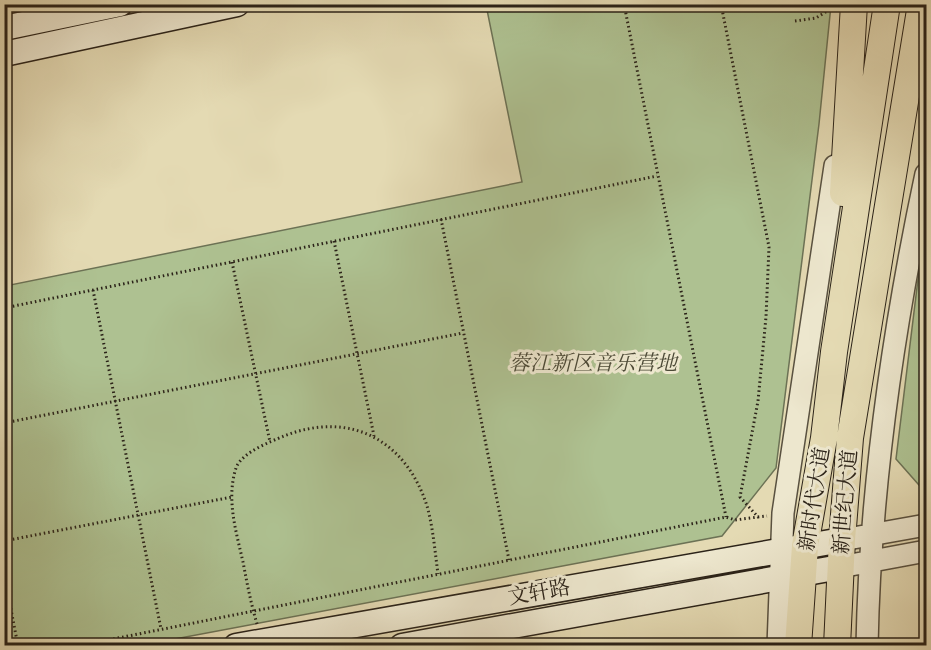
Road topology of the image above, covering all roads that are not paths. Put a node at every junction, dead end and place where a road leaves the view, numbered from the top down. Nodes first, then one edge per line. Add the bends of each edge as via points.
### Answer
1 (120, 4) edge
2 (237, 4) edge
3 (854, 4) edge
4 (887, 4) edge
5 (921, 4) edge
6 (170, 12) edge
7 (4, 28) edge
8 (4, 54) edge
9 (851, 56) junction
10 (927, 88) edge
11 (927, 174) edge
12 (834, 352) junction
13 (863, 359) junction
14 (927, 525) edge
15 (872, 535) junction
16 (842, 540) junction
17 (793, 548) junction
18 (927, 551) edge
19 (871, 561) junction
20 (840, 567) junction
21 (792, 574) junction
22 (247, 643) edge
23 (402, 645) edge
24 (778, 645) edge
25 (798, 645) edge
26 (837, 645) edge
27 (867, 645) edge

1 - 7 main road
2 - 6 main road
3 - 9 main road
4 - 12 main road
5 - 13 main road
6 - 8 main road
9 - 12 main road
9 - 17 street via 783,516
10 - 13 main road via 885,283
11 - 15 street via 900,309
12 - 17 main road, 新时代大道 via 824,438
13 - 16 main road, 新世纪大道 via 850,438
14 - 15 street
15 - 16 street
15 - 19 street
16 - 17 main road, 文轩路
16 - 20 main road, 新世纪大道
17 - 21 main road, 新时代大道
17 - 22 main road, 文轩路
18 - 19 street
19 - 20 street
19 - 27 street
20 - 21 main road, 文轩路
20 - 26 main road, 新世纪大道
21 - 23 main road, 文轩路
21 - 24 street
21 - 25 main road, 新时代大道

